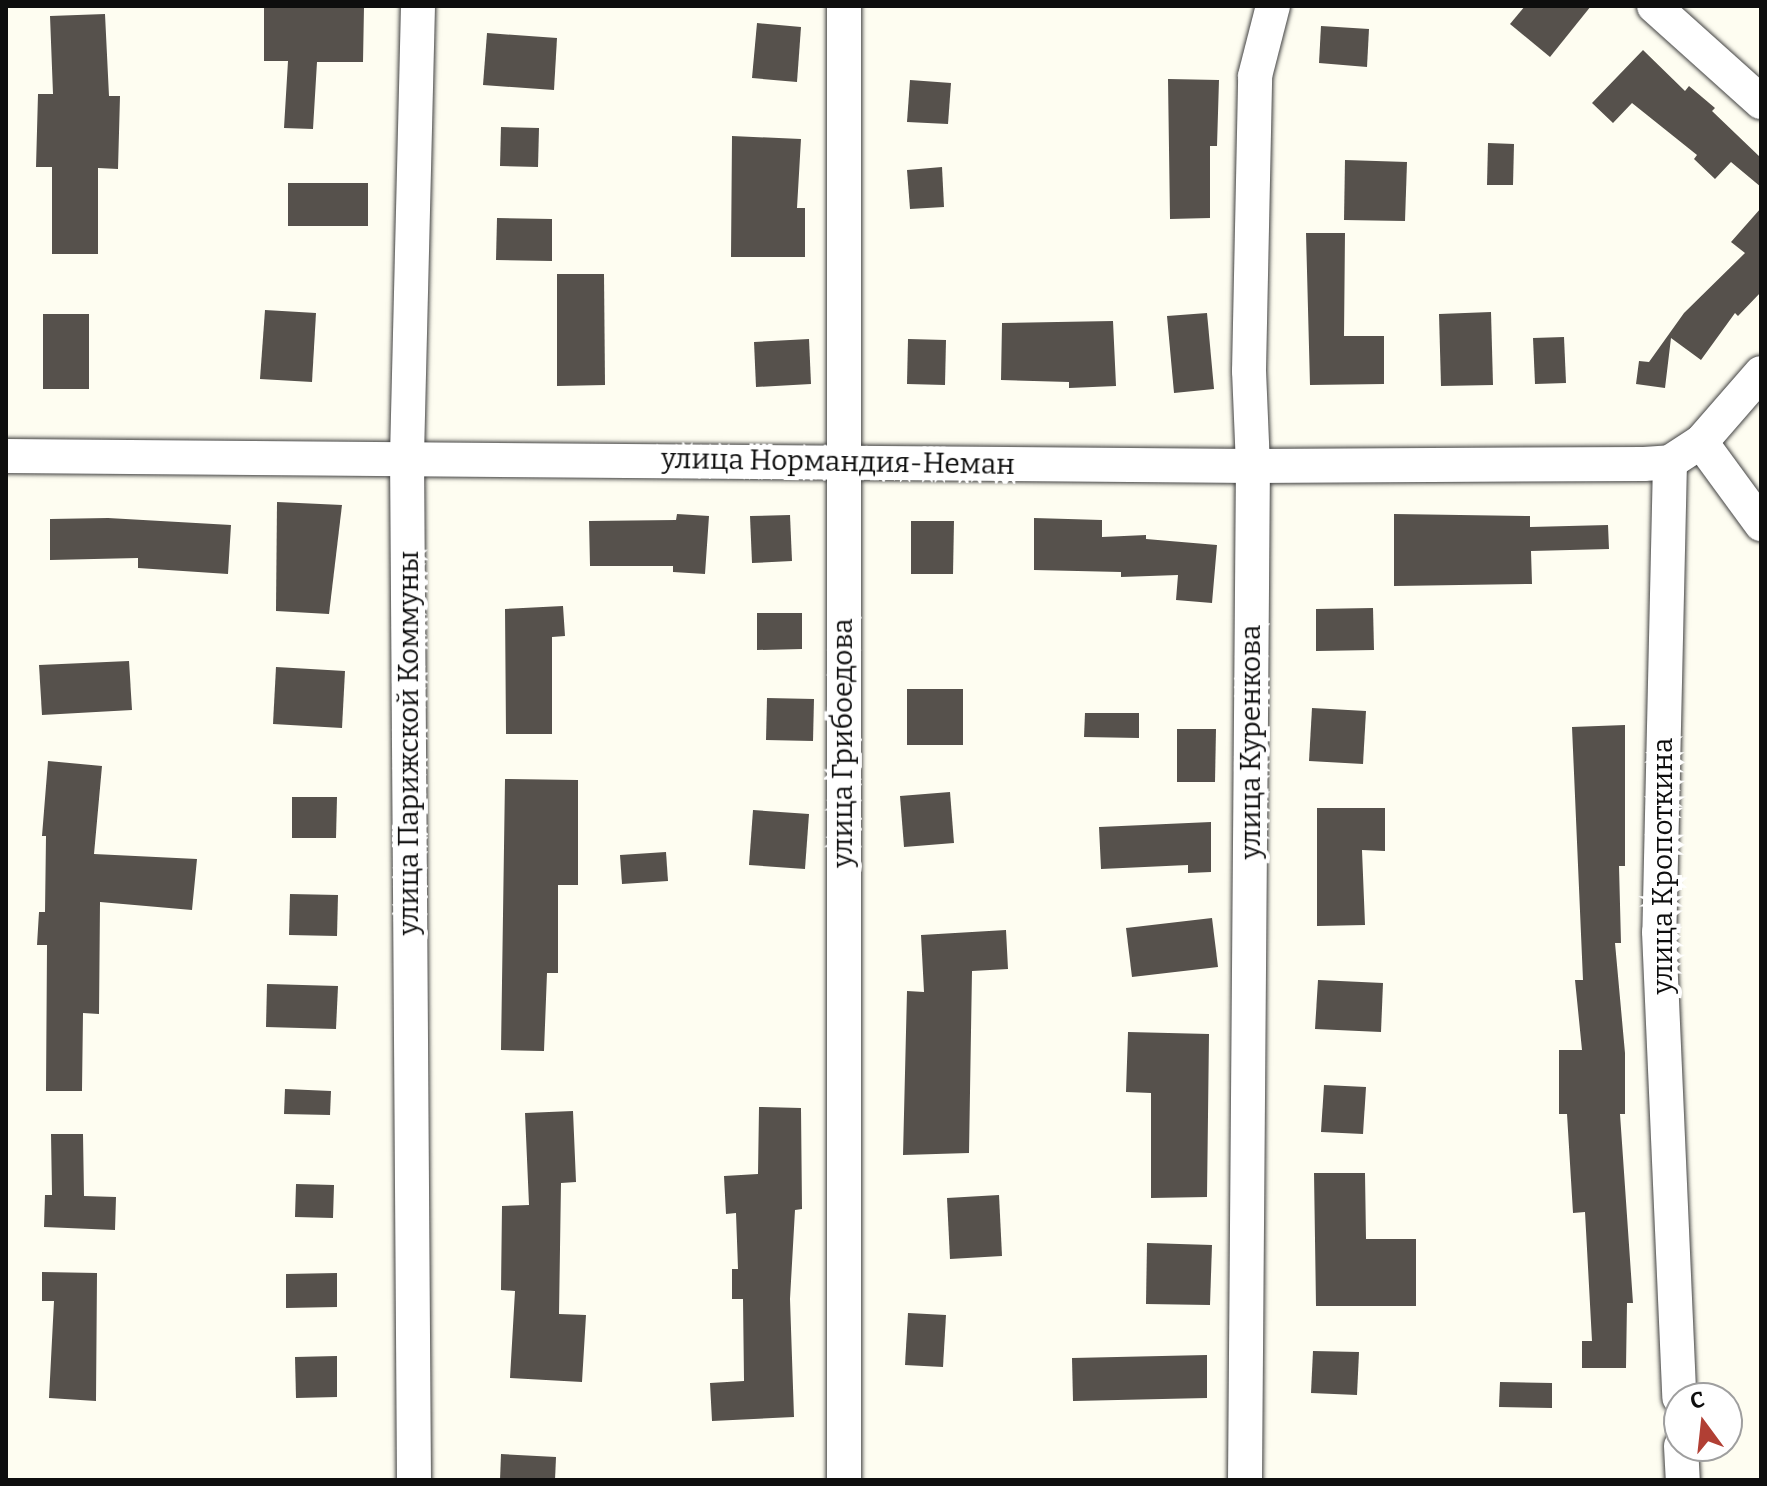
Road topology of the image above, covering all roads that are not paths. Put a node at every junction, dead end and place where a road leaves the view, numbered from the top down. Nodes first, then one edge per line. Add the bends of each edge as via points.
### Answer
1 (418, 6) edge
2 (844, 6) edge
3 (1273, 6) edge
4 (1654, 6) edge
5 (1761, 102) edge
6 (1761, 373) edge
7 (1701, 442) junction
8 (6, 456) edge
9 (407, 456) junction
10 (1670, 462) junction
11 (843, 463) junction
12 (1253, 466) junction
13 (1761, 524) edge
14 (1678, 1382) edge
15 (414, 1480) edge
16 (844, 1480) edge
17 (1245, 1480) edge

1 - 9 street, улица Парижской Коммуны
2 - 11 street, улица Грибоедова
3 - 12 street, улица Куренкова via 1255,76 1249,371
4 - 5 street
6 - 7 street
7 - 10 street
7 - 13 street
8 - 9 street, улица Нормандия-Неман
9 - 11 street, улица Нормандия-Неман
9 - 15 street, улица Парижской Коммуны
10 - 12 street, улица Нормандия-Неман
10 - 14 street, улица Кропоткина via 1659,932
11 - 12 street, улица Нормандия-Неман
11 - 16 street, улица Грибоедова
12 - 17 street, улица Куренкова

